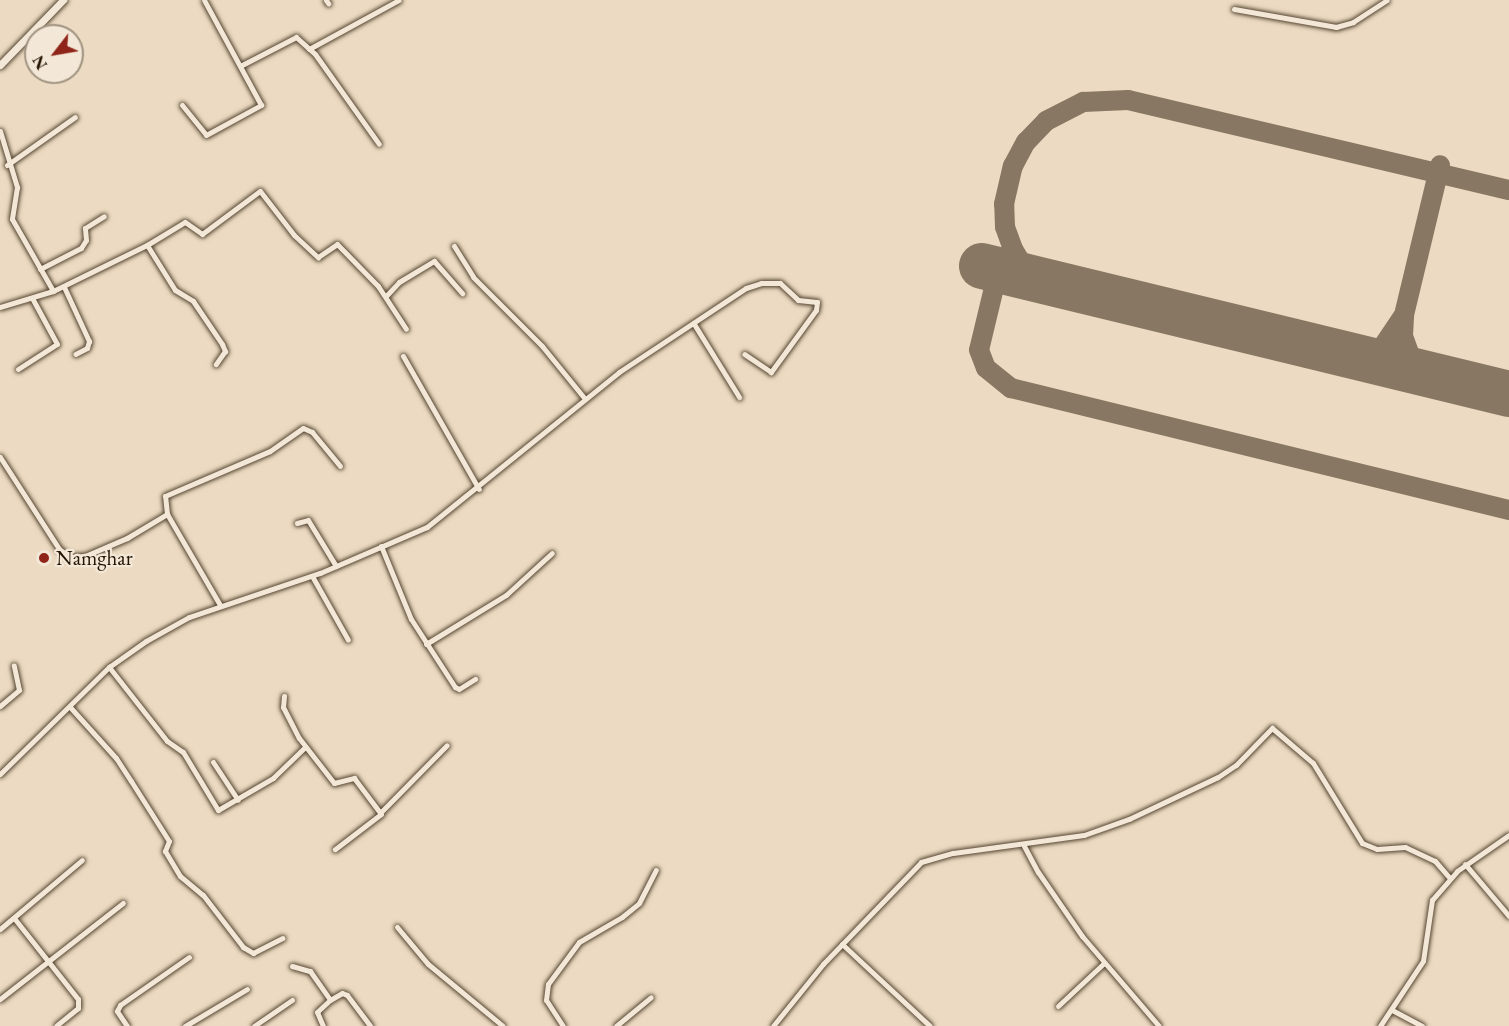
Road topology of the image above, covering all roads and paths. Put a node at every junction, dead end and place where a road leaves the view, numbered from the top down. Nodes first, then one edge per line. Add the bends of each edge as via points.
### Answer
1 (63, 0) edge
2 (204, 0) edge
3 (399, 0) edge
4 (1387, 0) edge
5 (1234, 9) dead end
6 (309, 50) junction
7 (0, 65) edge
8 (242, 65) junction
9 (182, 105) dead end
10 (75, 117) dead end
11 (0, 131) edge
12 (380, 144) dead end
13 (7, 165) junction
14 (104, 216) dead end
15 (147, 245) junction
16 (454, 246) dead end
17 (40, 269) junction
18 (64, 286) junction
19 (53, 291) junction
20 (462, 293) dead end
21 (386, 296) junction
22 (32, 298) junction
23 (0, 307) edge
24 (694, 324) junction
25 (406, 329) dead end
26 (75, 354) dead end
27 (744, 354) dead end
28 (403, 356) dead end
29 (216, 364) dead end
30 (18, 369) dead end
31 (739, 397) dead end
32 (585, 399) junction
33 (0, 457) edge
34 (340, 466) dead end
35 (479, 489) junction
36 (167, 514) junction
37 (297, 523) dead end
38 (381, 546) junction
39 (552, 553) dead end
40 (336, 567) junction
41 (312, 576) junction
42 (220, 605) junction
43 (348, 640) dead end
44 (426, 644) junction
45 (14, 666) dead end
46 (109, 667) junction
47 (475, 679) dead end
48 (284, 696) dead end
49 (0, 706) edge
50 (70, 707) junction
51 (447, 745) dead end
52 (304, 747) junction
53 (213, 762) dead end
54 (0, 774) edge
55 (238, 800) junction
56 (380, 813) junction
57 (1509, 835) edge
58 (1024, 846) junction
59 (335, 849) dead end
60 (82, 860) dead end
61 (1466, 864) junction
62 (656, 870) dead end
63 (1450, 878) junction
64 (123, 903) dead end
65 (1509, 916) edge
66 (14, 918) junction
67 (397, 927) dead end
68 (0, 929) edge
69 (282, 938) dead end
70 (842, 944) junction
71 (189, 957) dead end
72 (47, 960) junction
73 (1104, 963) junction
74 (292, 966) dead end
75 (247, 989) dead end
76 (651, 997) dead end
77 (0, 999) edge
78 (292, 1000) dead end
79 (330, 1000) junction
80 (1058, 1006) dead end
81 (1392, 1011) junction
82 (624, 1020) junction
83 (56, 1026) edge
84 (127, 1026) edge
85 (185, 1026) edge
86 (254, 1026) edge
87 (323, 1026) edge
88 (370, 1026) edge
89 (503, 1026) edge
90 (563, 1026) edge
91 (616, 1026) edge
92 (630, 1026) edge
93 (773, 1026) edge
94 (930, 1026) edge
95 (1159, 1026) edge
96 (1380, 1026) edge
97 (1422, 1026) edge

1 - 7 street
2 - 8 street
3 - 6 street
4 - 5 street via 1353,22 1336,27
6 - 8 street via 292,36
6 - 12 street
8 - 9 street via 261,99 256,109 206,135
10 - 13 street
11 - 13 street via 7,145
13 - 17 street via 16,187 12,219
14 - 17 street via 87,226 81,248
15 - 18 street
15 - 21 street via 185,222 202,234 261,191 294,236 318,257 323,257 336,243
15 - 29 street via 178,294 193,302 222,344 225,351
16 - 32 street via 473,278 543,346
17 - 19 street
18 - 19 street
18 - 26 street via 89,342 87,348
19 - 22 street
20 - 21 street via 434,261 399,282
21 - 25 street
22 - 23 street
22 - 30 street via 57,344
24 - 27 street via 746,288 761,283 780,283 798,300 817,303 816,310 771,372
24 - 31 street
24 - 32 street
28 - 35 street
32 - 35 street
33 - 36 street via 59,549 70,557 85,556 127,538
34 - 36 street via 312,432 303,428 270,451 168,494 163,502
35 - 38 street via 427,527
36 - 42 street
37 - 40 street via 308,520
38 - 40 street
38 - 44 street via 407,611
39 - 44 street via 506,595
40 - 41 street
41 - 42 street
41 - 43 street
42 - 46 street via 167,627
44 - 47 street via 457,689
45 - 49 street via 19,690
46 - 50 street
46 - 55 street via 167,741 183,752 216,808 221,810
48 - 52 street via 283,707
50 - 54 street
50 - 69 street via 126,773 170,841 165,851 180,876 203,894 243,947 253,953
51 - 56 street
52 - 55 street via 282,771
52 - 56 street via 334,783 354,778
53 - 55 street
56 - 59 street via 380,818
57 - 61 street
58 - 63 street via 1084,835 1163,804 1236,765 1272,728 1313,763 1362,843 1377,849 1390,845 1405,847 1435,861
58 - 70 street via 953,853 921,862
58 - 73 street via 1059,905
60 - 66 street
61 - 63 street
61 - 65 street
62 - 90 street via 639,903 622,918 579,942 548,984 546,1000
63 - 81 street via 1428,909 1423,961
64 - 72 street
66 - 68 street
66 - 72 street
67 - 89 street via 428,964
70 - 93 street
70 - 94 street
71 - 84 street via 120,1005 118,1015
72 - 77 street
72 - 83 street via 79,1002
73 - 80 street
73 - 95 street
74 - 79 street via 313,974
75 - 85 street
76 - 82 street
78 - 86 street
79 - 87 street via 317,1012
79 - 88 street via 347,995
81 - 96 street
81 - 97 street
82 - 91 street
82 - 92 street

